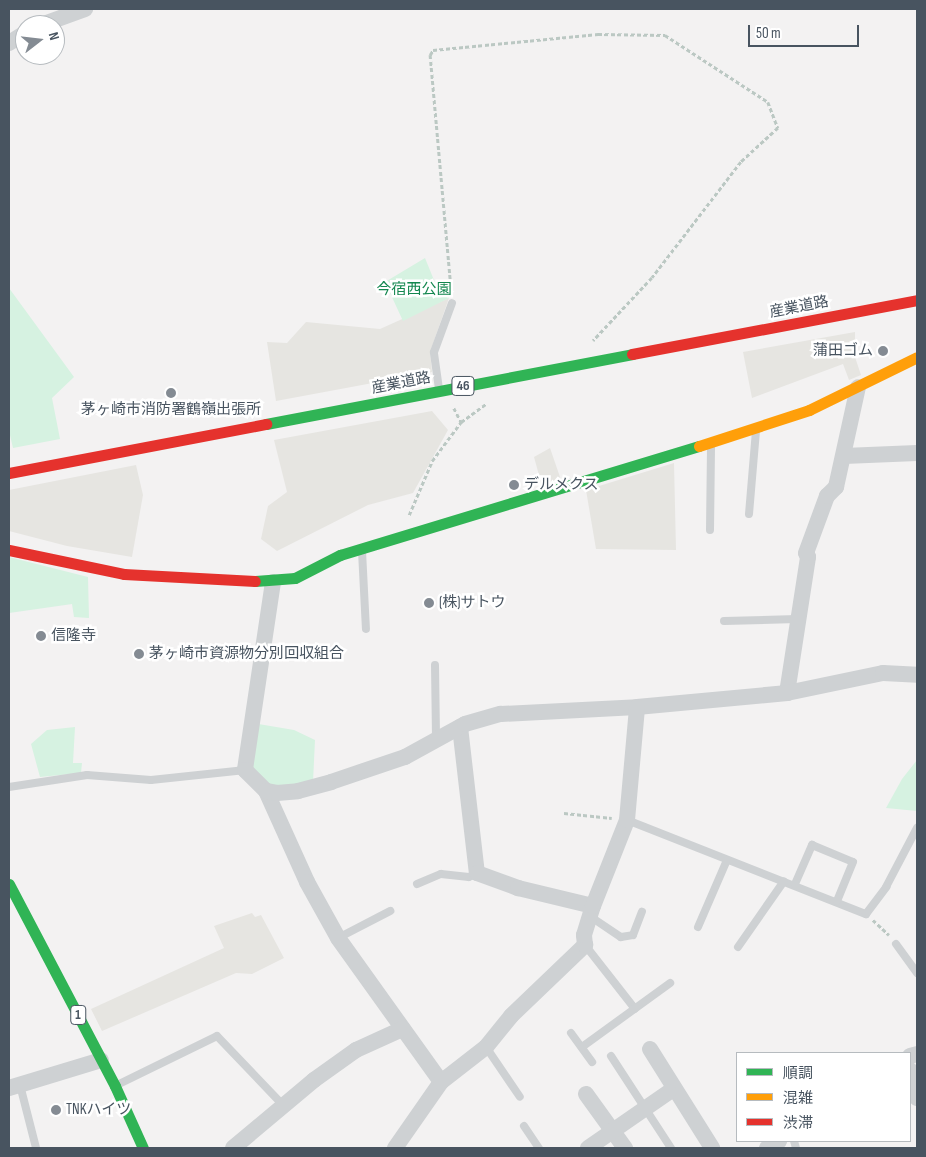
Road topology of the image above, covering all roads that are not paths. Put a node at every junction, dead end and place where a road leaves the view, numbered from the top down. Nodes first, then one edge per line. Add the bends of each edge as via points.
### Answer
1 (86, 9) edge
2 (65, 16) edge
3 (917, 300) edge
4 (452, 303) road end
5 (917, 357) edge
6 (858, 387) junction
7 (439, 391) junction
8 (756, 429) junction
9 (711, 443) junction
10 (917, 453) edge
11 (844, 456) junction
12 (9, 473) edge
13 (749, 514) dead end
14 (710, 530) dead end
15 (362, 548) junction
16 (9, 550) edge
17 (273, 582) junction
18 (798, 620) junction
19 (724, 621) dead end
20 (366, 629) dead end
21 (435, 665) dead end
22 (917, 675) edge
23 (787, 693) junction
24 (636, 707) junction
25 (460, 727) junction
26 (436, 741) junction
27 (245, 770) junction
28 (9, 787) edge
29 (266, 791) junction
30 (627, 820) junction
31 (917, 828) edge
32 (727, 860) junction
33 (477, 873) junction
34 (784, 881) junction
35 (9, 884) edge
36 (417, 884) dead end
37 (796, 884) junction
38 (836, 900) junction
39 (390, 911) dead end
40 (592, 912) junction
41 (642, 912) dead end
42 (698, 927) dead end
43 (338, 938) junction
44 (896, 944) road end
45 (585, 945) junction
46 (738, 946) dead end
47 (917, 973) edge
48 (670, 983) dead end
49 (635, 1009) junction
50 (402, 1029) junction
51 (571, 1033) dead end
52 (486, 1047) junction
53 (582, 1047) junction
54 (650, 1049) dead end
55 (611, 1056) dead end
56 (101, 1060) junction
57 (592, 1062) dead end
58 (911, 1074) edge
59 (441, 1082) junction
60 (14, 1086) edge
61 (115, 1086) junction
62 (669, 1092) dead end
63 (586, 1094) dead end
64 (520, 1097) dead end
65 (917, 1098) edge
66 (283, 1105) junction
67 (645, 1108) junction
68 (524, 1126) dead end
69 (613, 1130) junction
70 (777, 1142) edge
71 (398, 1147) edge
72 (36, 1148) edge
73 (143, 1148) edge
74 (233, 1148) edge
75 (539, 1148) edge
76 (588, 1148) edge
77 (625, 1148) edge
78 (672, 1148) edge
79 (712, 1148) edge
80 (766, 1148) edge

1 - 2 street
3 - 7 main road, 産業道路 / 46
4 - 7 lane via 434,352
5 - 6 main road
6 - 8 main road via 809,410
6 - 11 street
7 - 12 main road, 産業道路 / 46
8 - 9 main road
8 - 13 lane
9 - 14 lane
9 - 15 main road
10 - 11 street
11 - 18 street via 836,487 827,496 806,554
15 - 17 main road via 340,555 295,578
15 - 20 lane
16 - 17 main road via 124,574
17 - 27 street
18 - 19 lane
18 - 23 street
21 - 26 lane
22 - 23 street via 883,673
23 - 24 street
24 - 25 street via 501,714
24 - 30 street
25 - 26 street
25 - 33 street
26 - 29 street via 405,757 331,782 298,791
27 - 28 lane via 151,780 87,775
27 - 29 street
29 - 43 street via 307,882
30 - 32 lane
30 - 40 street
31 - 38 lane via 886,887 866,914
32 - 34 lane
32 - 42 lane
33 - 36 lane via 469,877 440,874
33 - 40 street
34 - 37 lane
34 - 46 lane
35 - 56 main road, 1
37 - 38 lane
37 - 38 lane via 812,846 853,862
39 - 43 lane
40 - 41 lane via 621,937 633,935
40 - 45 street via 584,935
43 - 50 street
44 - 47 lane
45 - 49 lane
45 - 52 street via 511,1016
48 - 49 lane
49 - 53 lane
50 - 59 street
50 - 66 street via 356,1050
51 - 53 lane
52 - 59 street
52 - 64 lane
53 - 57 lane
54 - 79 street
55 - 67 lane
56 - 60 street
56 - 61 main road, 1
58 - 65 street
59 - 71 street
60 - 72 lane
61 - 66 lane via 217,1036
61 - 73 main road, 1
62 - 67 street
63 - 69 street
66 - 74 street
67 - 69 street
67 - 78 lane
68 - 75 lane
69 - 76 street
69 - 77 street
70 - 80 street

